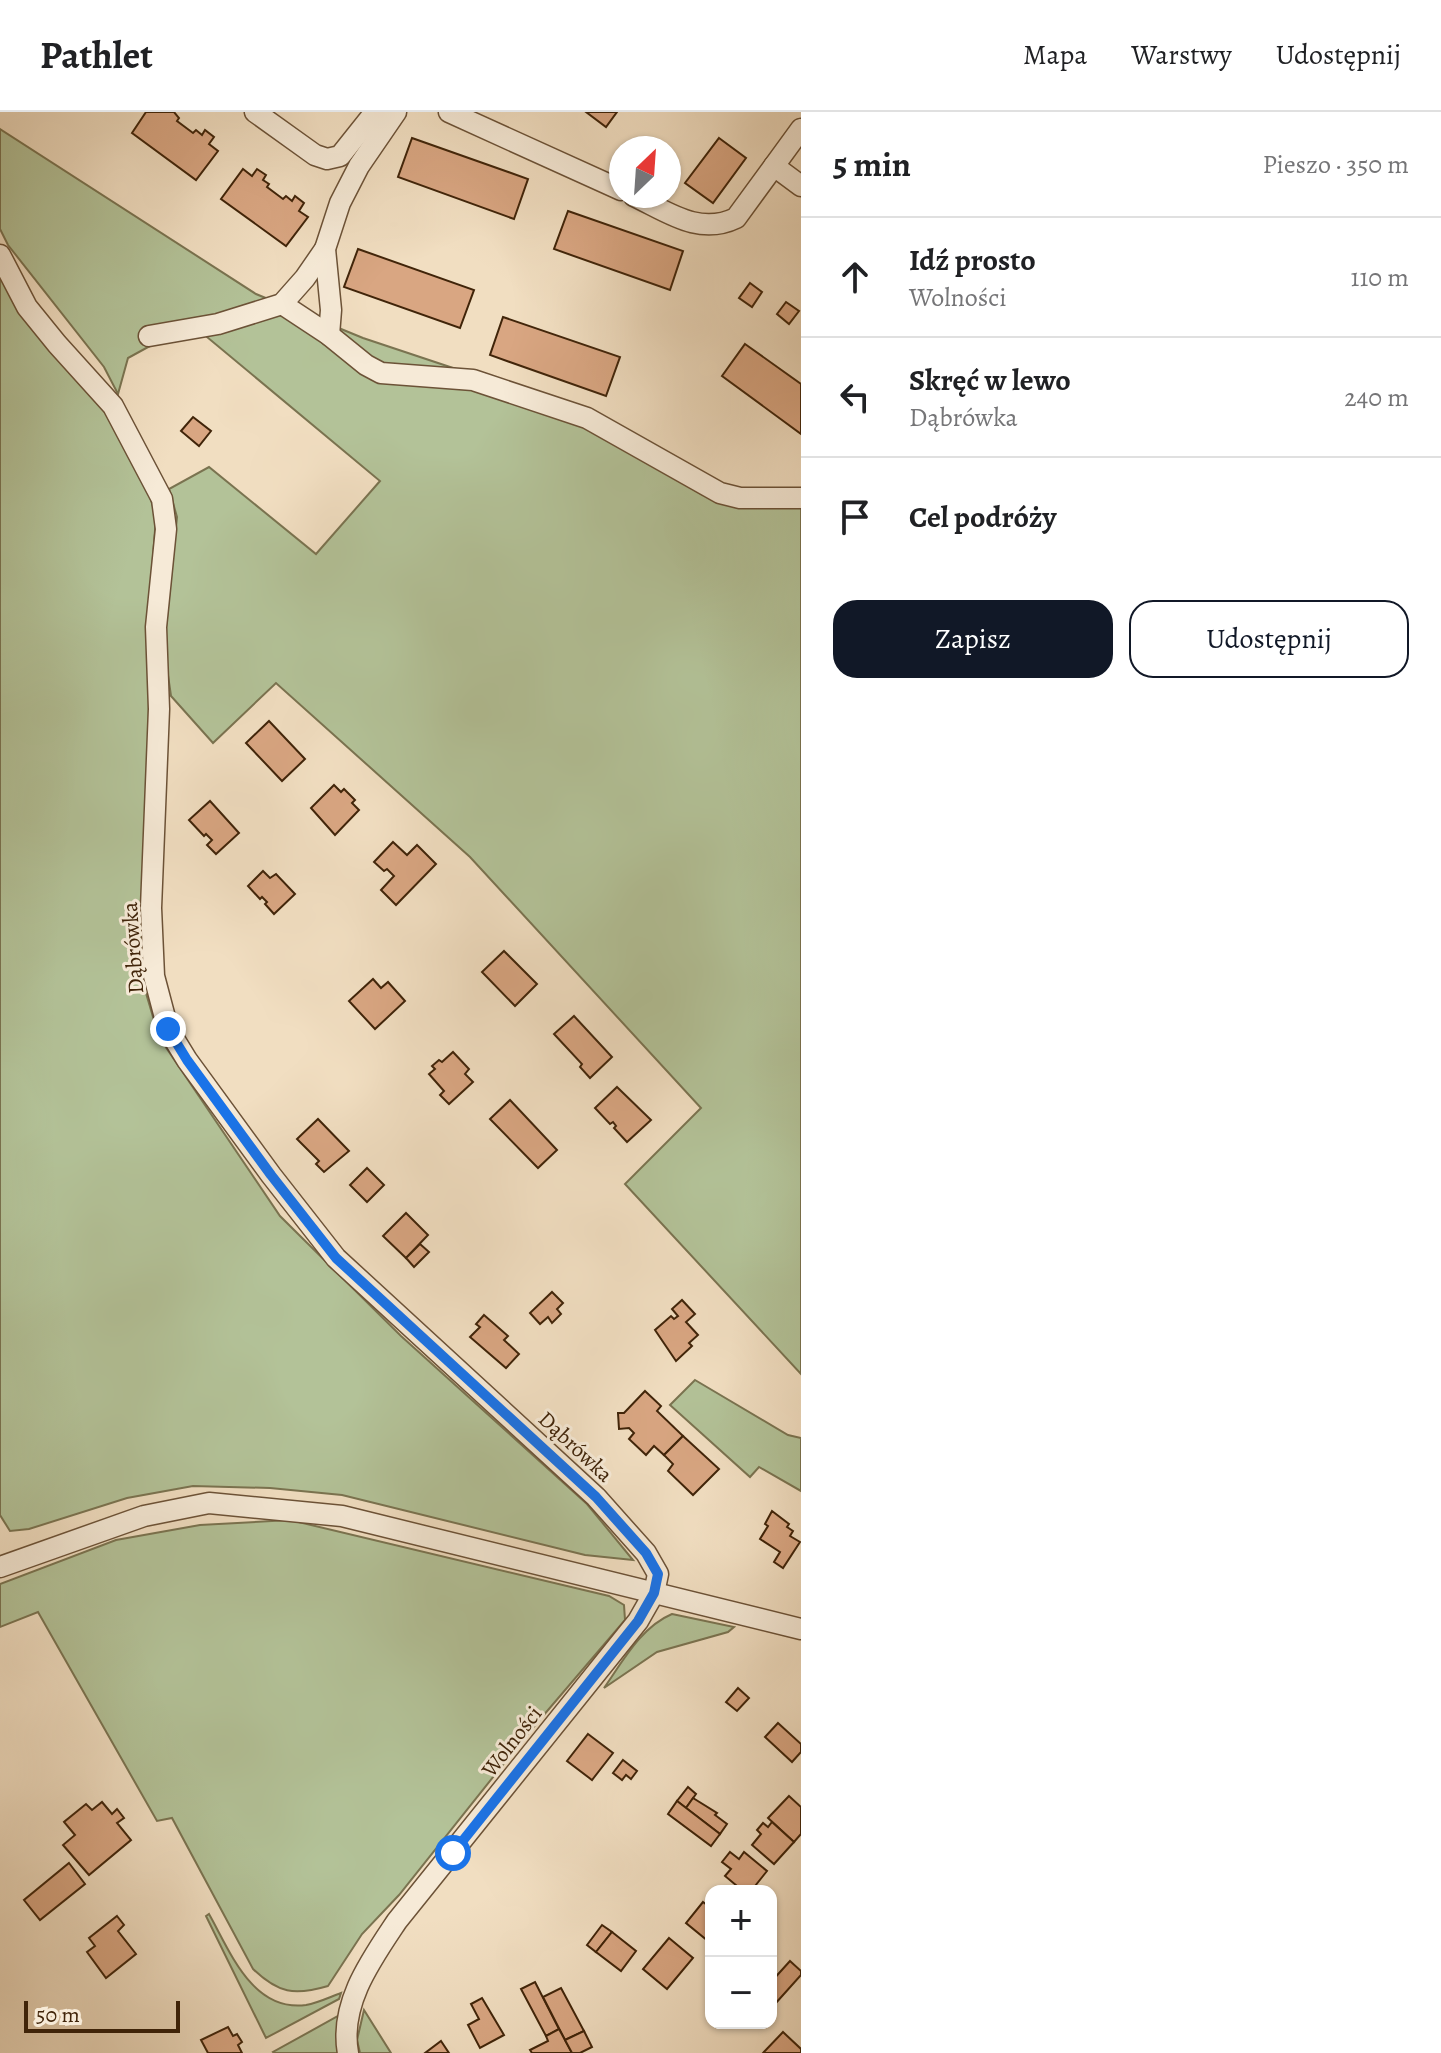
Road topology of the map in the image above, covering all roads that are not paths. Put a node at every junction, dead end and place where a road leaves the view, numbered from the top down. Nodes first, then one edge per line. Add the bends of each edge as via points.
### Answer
1 (255, 112) edge
2 (375, 112) edge
3 (396, 112) edge
4 (449, 112) edge
5 (801, 129) edge
6 (774, 166) junction
7 (609, 185) edge
8 (801, 186) edge
9 (660, 208) edge
10 (325, 249) junction
11 (0, 255) edge
12 (282, 304) junction
13 (329, 335) junction
14 (149, 336) dead end
15 (801, 498) edge
16 (0, 1567) edge
17 (654, 1593) junction
18 (801, 1629) edge
19 (348, 2053) edge

1 - 2 street via 327,159 340,156
3 - 10 street via 359,166
4 - 7 street
5 - 6 street
6 - 8 street
6 - 9 street via 736,218 714,226
10 - 12 street
10 - 13 street
11 - 17 street, Dąbrówka via 27,307 113,406 162,499 166,529 156,627 159,709 151,908 154,976 168,1029 336,1258 596,1497 652,1563 658,1574
12 - 13 street
12 - 14 street via 218,324
13 - 15 street via 381,373 473,380 587,418 720,493
16 - 17 street via 144,1516 209,1503 342,1516
17 - 18 street
17 - 19 street, Wolności via 638,1621 375,1953 346,2024

